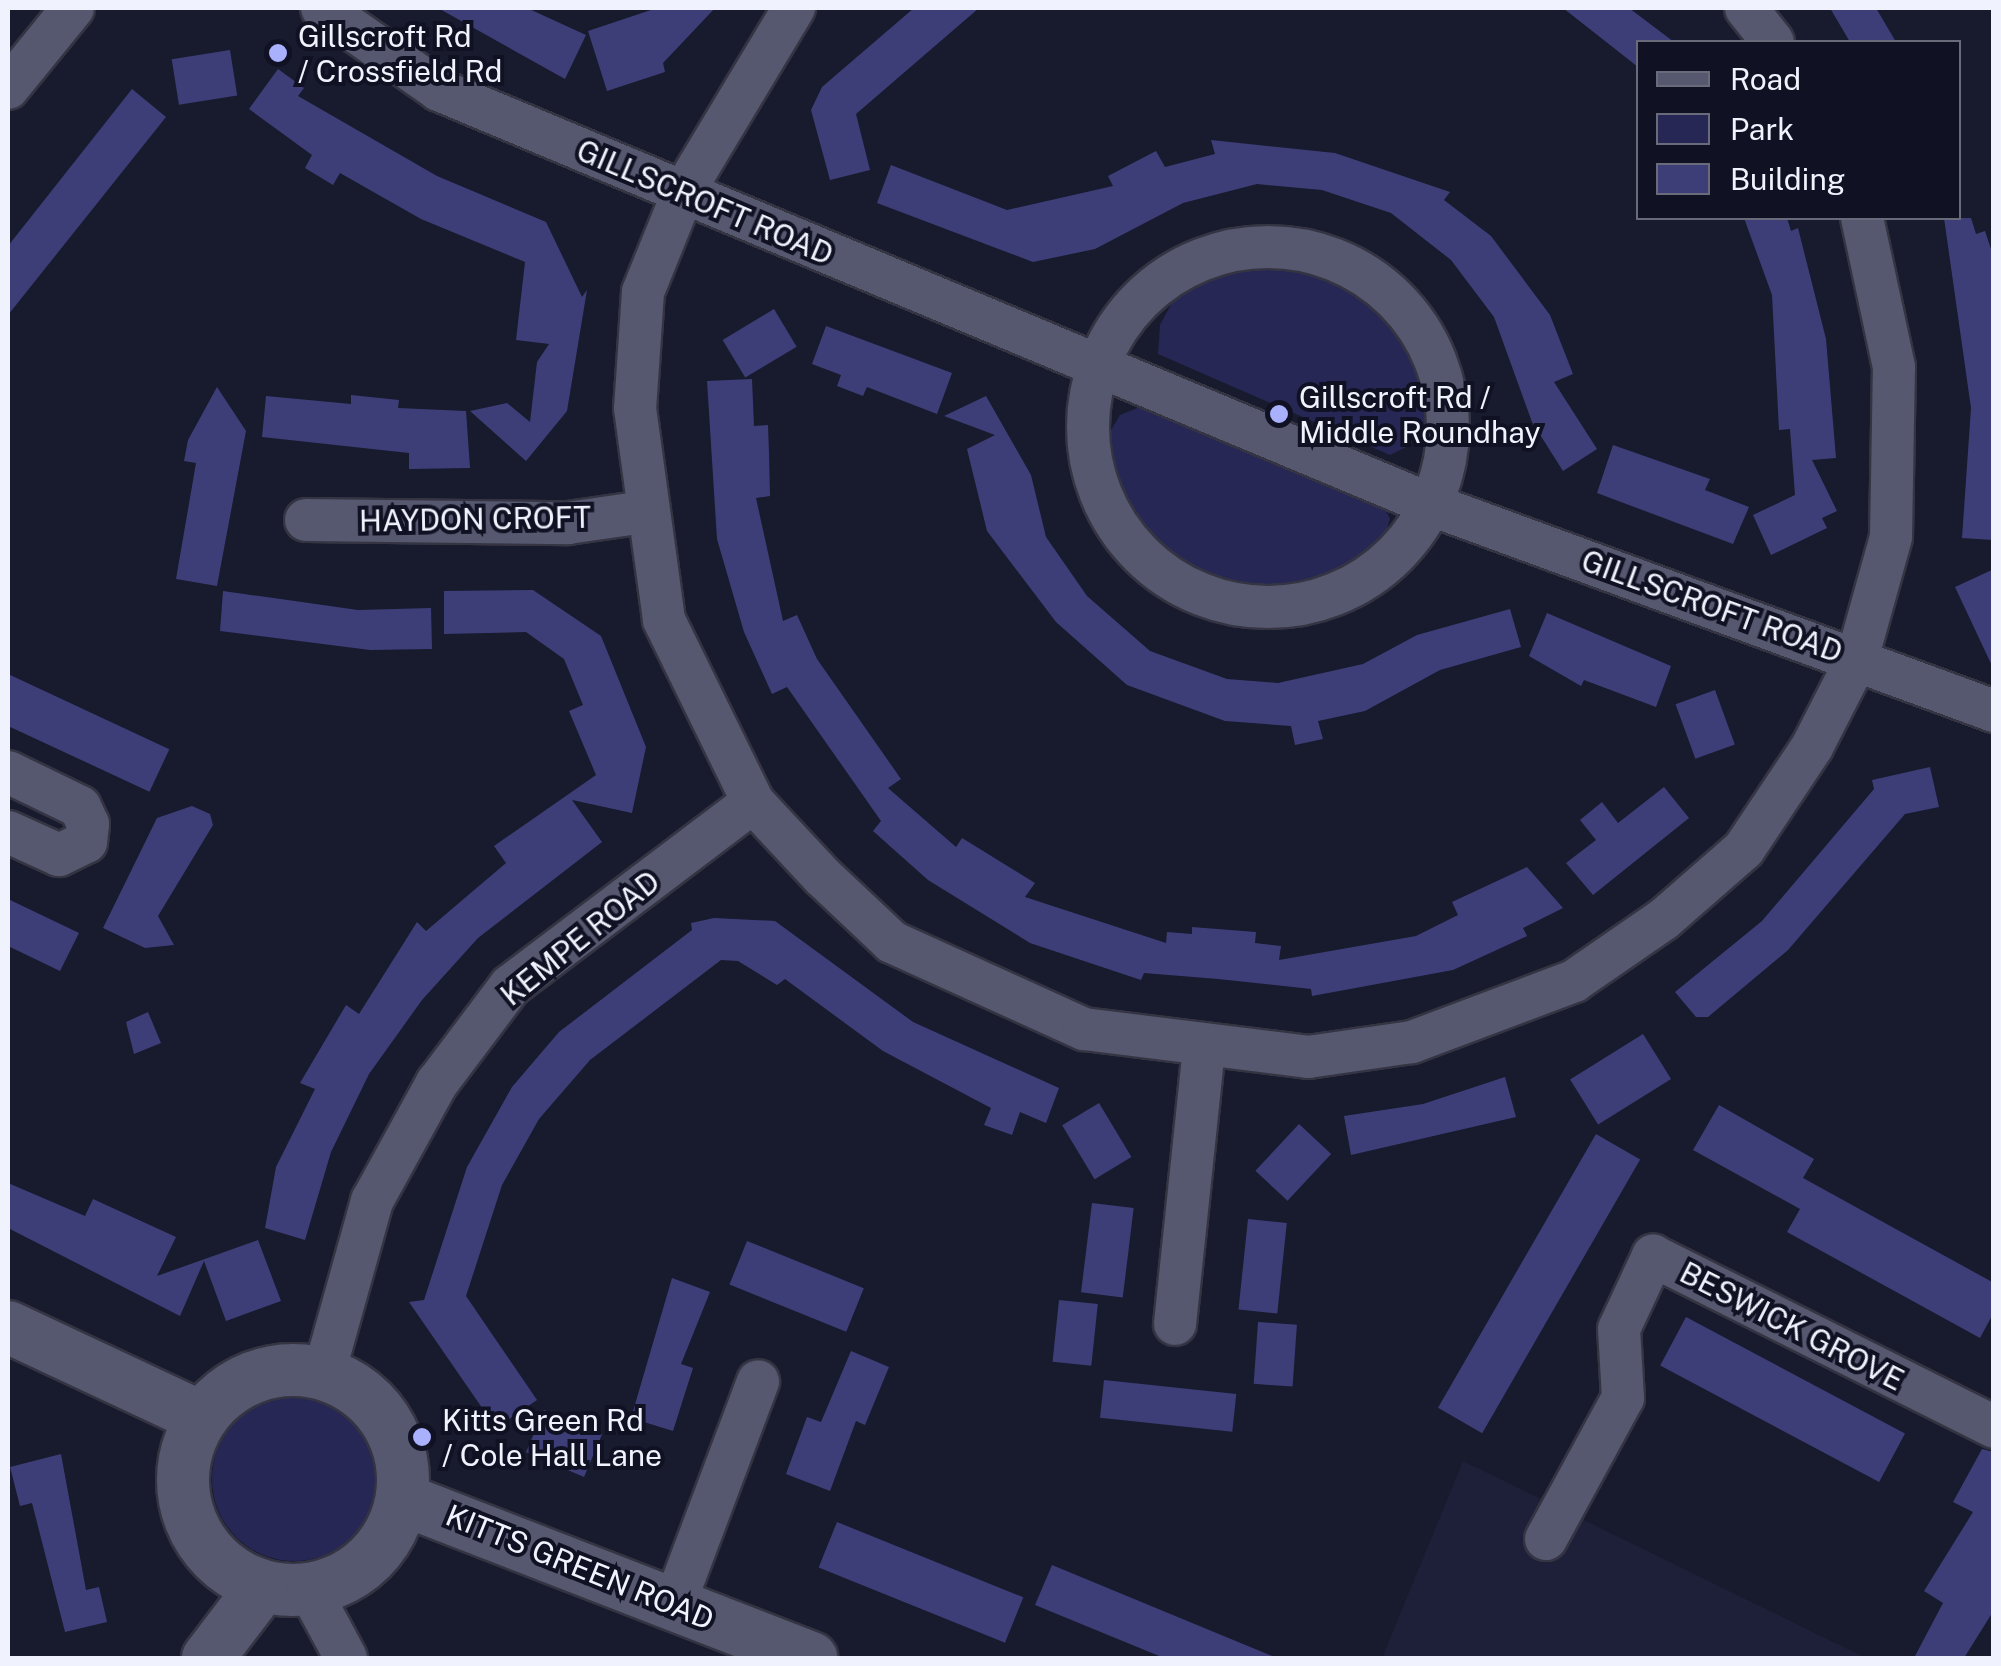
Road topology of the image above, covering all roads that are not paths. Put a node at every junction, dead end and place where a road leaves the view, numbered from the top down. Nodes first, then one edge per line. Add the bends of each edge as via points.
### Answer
1 (73, 8) edge
2 (322, 8) edge
3 (794, 8) edge
4 (1746, 8) edge
5 (1771, 40) edge
6 (8, 88) edge
7 (683, 193) junction
8 (1863, 220) edge
9 (1105, 366) junction
10 (1429, 504) junction
11 (644, 512) junction
12 (306, 520) dead end
13 (1857, 659) junction
14 (1994, 712) edge
15 (8, 772) edge
16 (753, 802) junction
17 (8, 832) edge
18 (1204, 1049) junction
19 (1175, 1324) dead end
20 (8, 1326) edge
21 (324, 1373) junction
22 (758, 1381) dead end
23 (202, 1418) junction
24 (1994, 1426) edge
25 (404, 1500) junction
26 (1546, 1540) dead end
27 (285, 1588) junction
28 (674, 1605) junction
29 (208, 1658) edge
30 (346, 1658) edge
31 (811, 1658) edge

1 - 6 street
2 - 7 street, GILLSCROFT ROAD via 438,90
3 - 7 street
4 - 5 street
7 - 9 street, GILLSCROFT ROAD
7 - 11 street via 643,292 635,408
8 - 13 street via 1882,292 1898,451 1891,537
9 - 10 street, GILLSCROFT ROAD
9 - 10 street via 1090,431 1095,489 1114,528 1148,566 1189,591 1254,608 1304,607 1357,585 1399,552
9 - 10 street via 1138,304 1177,265 1270,244 1330,252 1359,265 1410,311 1439,374 1448,414
10 - 13 street, GILLSCROFT ROAD
11 - 12 street, HAYDON CROFT via 568,524
11 - 16 street via 664,620
13 - 14 street, GILLSCROFT ROAD
13 - 18 street via 1812,747 1744,849 1664,919 1574,981 1412,1042 1308,1057
15 - 17 street via 80,807 88,824 86,842 59,855
16 - 18 street via 892,942 1084,1029
16 - 21 street, KEMPE ROAD via 510,986 447,1069 372,1200
18 - 19 street
20 - 23 street
21 - 23 street via 286,1370 249,1378
21 - 25 street via 356,1389 387,1420 402,1456
22 - 28 street
23 - 27 street via 186,1452 189,1516 223,1565
24 - 26 street, BESWICK GROVE via 1653,1256 1619,1329 1623,1398
25 - 27 street via 371,1559
25 - 28 street, KITTS GREEN ROAD
27 - 29 street
27 - 30 street
28 - 31 street, KITTS GREEN ROAD

